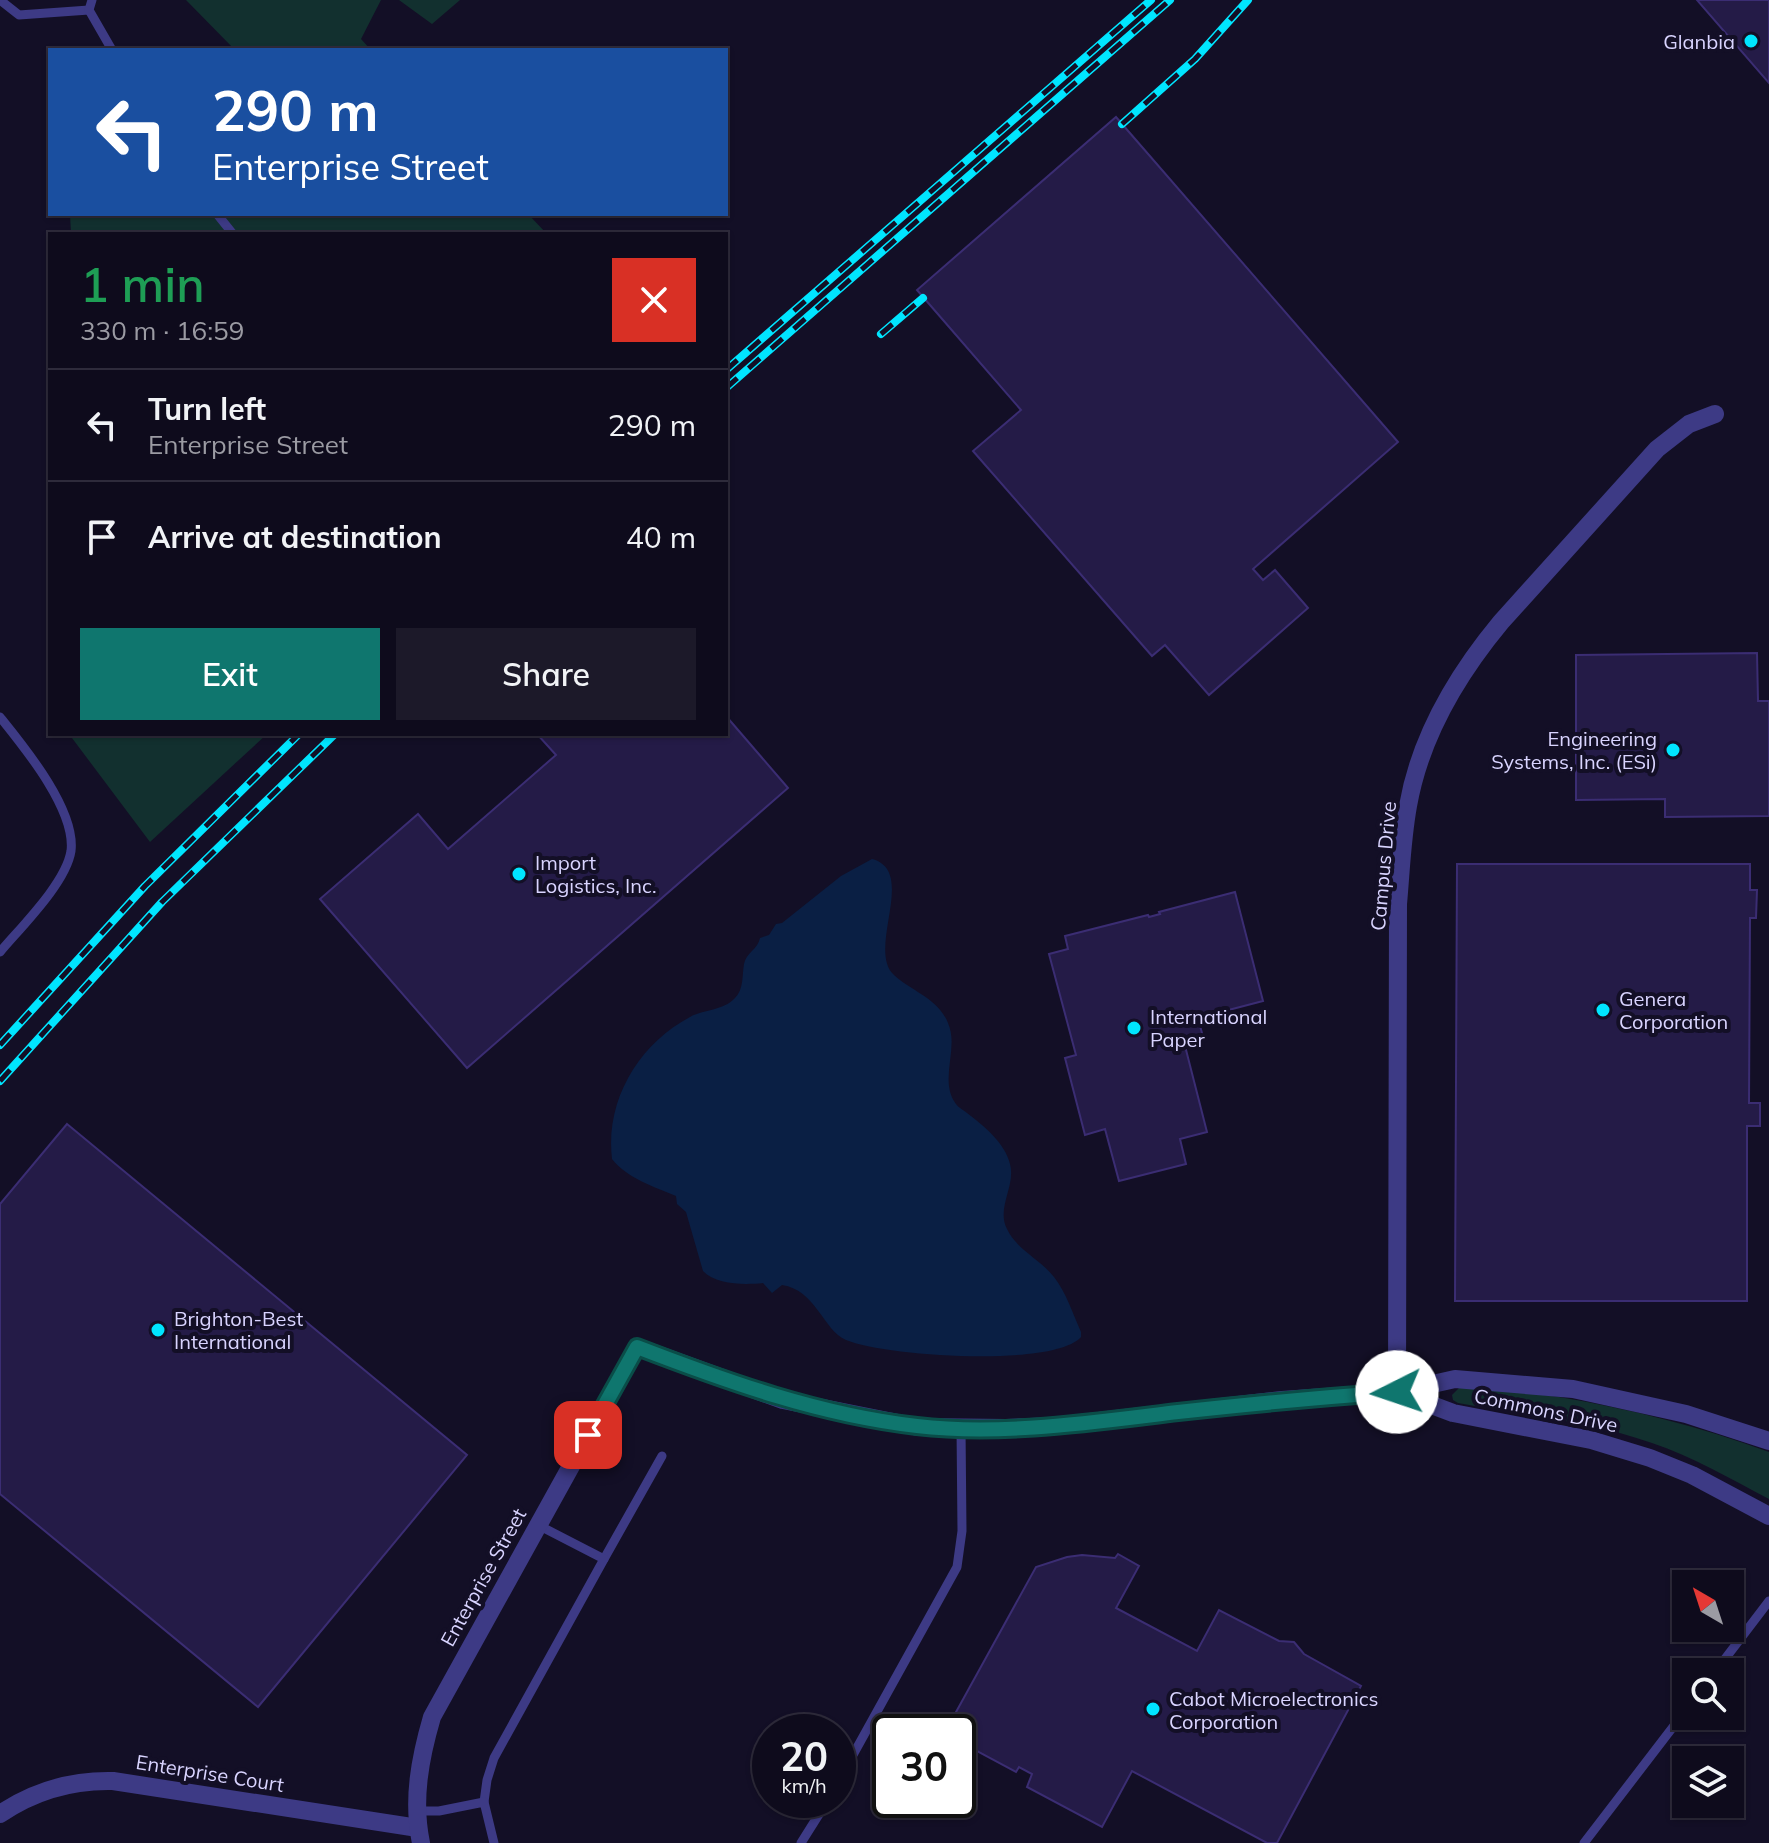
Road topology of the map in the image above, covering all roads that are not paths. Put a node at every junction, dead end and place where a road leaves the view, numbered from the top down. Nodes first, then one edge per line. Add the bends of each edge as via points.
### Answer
1 (0, 0) edge
2 (90, 5) edge
3 (111, 48) edge
4 (219, 216) edge
5 (231, 232) edge
6 (1715, 414) dead end
7 (0, 717) edge
8 (0, 952) edge
9 (1397, 1392) junction
10 (961, 1427) junction
11 (1769, 1441) edge
12 (662, 1456) dead end
13 (1769, 1516) edge
14 (538, 1525) junction
15 (604, 1559) junction
16 (1769, 1601) edge
17 (1726, 1658) edge
18 (1672, 1728) edge
19 (856, 1749) edge
20 (484, 1802) junction
21 (0, 1814) edge
22 (817, 1818) edge
23 (419, 1827) edge
24 (494, 1843) edge
25 (801, 1843) edge
26 (1584, 1843) edge

1 - 2 lane via 19,15
2 - 3 lane
4 - 5 lane
6 - 9 street, Campus Drive via 1689,424 1657,449 1480,647 1450,693 1415,775 1398,904
7 - 8 lane via 66,815 71,852 54,888
9 - 10 street via 1055,1426
9 - 11 street, Commons Drive via 1455,1379 1573,1389 1686,1414
9 - 13 street, Commons Drive via 1453,1413 1591,1440 1650,1458
10 - 14 street, Enterprise Street via 918,1427 783,1400 637,1347
10 - 19 lane via 957,1567
12 - 15 lane
14 - 15 lane
14 - 23 street, Enterprise Street via 432,1717 422,1756
15 - 20 lane via 494,1758
16 - 17 lane
18 - 26 lane
20 - 23 lane via 439,1811
20 - 24 lane
21 - 23 street, Enterprise Court via 58,1787 113,1781
22 - 25 lane

